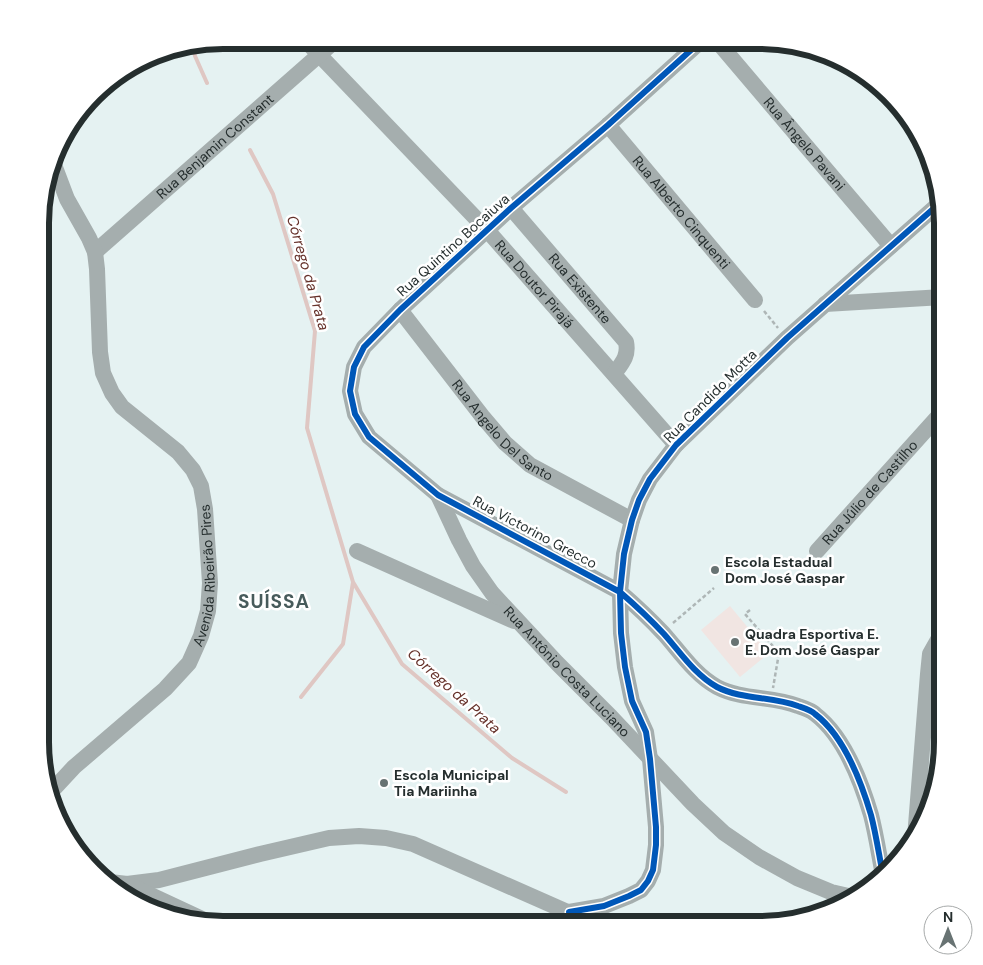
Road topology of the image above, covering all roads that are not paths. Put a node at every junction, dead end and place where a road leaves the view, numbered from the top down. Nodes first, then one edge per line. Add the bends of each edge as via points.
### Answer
1 (313, 49) edge
2 (326, 49) edge
3 (692, 49) edge
4 (724, 49) edge
5 (319, 55) junction
6 (608, 124) junction
7 (57, 171) edge
8 (511, 208) junction
9 (934, 208) edge
10 (487, 230) junction
11 (891, 246) junction
12 (95, 252) junction
13 (934, 298) edge
14 (754, 300) road end
15 (825, 304) junction
16 (400, 310) junction
17 (614, 374) junction
18 (934, 421) edge
19 (676, 445) junction
20 (438, 495) junction
21 (632, 520) junction
22 (357, 551) dead end
23 (816, 551) dead end
24 (620, 592) junction
25 (519, 622) junction
26 (934, 647) edge
27 (650, 759) junction
28 (55, 788) edge
29 (917, 818) edge
30 (881, 867) edge
31 (122, 883) edge
32 (126, 884) junction
33 (844, 895) edge
34 (569, 912) junction
35 (189, 913) edge
36 (578, 916) edge

1 - 5 street, Rua Doutor Pirajá
2 - 5 street, Rua Benjamin Constant
3 - 6 street, Rua Quintino Bocaiuva
4 - 11 street, Rua Ângelo Pavani
5 - 10 street, Rua Doutor Pirajá
5 - 12 street, Rua Benjamin Constant
6 - 8 street, Rua Quintino Bocaiuva
6 - 14 street, Rua Alberto Cinquenti
7 - 12 street, Avenida Ribeirão Pires
8 - 10 street, Rua Quintino Bocaiuva
8 - 17 street, Rua Existente via 626,342 626,357
9 - 11 street, Rua Candido Motta
10 - 16 street, Rua Quintino Bocaiuva
10 - 17 street, Rua Doutor Pirajá
11 - 15 street, Rua Candido Motta
12 - 28 street, Avenida Ribeirão Pires via 100,352 103,373 112,393 122,408 178,452 201,486 210,582 208,610 189,663 165,689
13 - 15 street
15 - 19 street, Rua Candido Motta
16 - 20 street, Rua Quintino Bocaiuva via 364,347 354,367 350,391 355,414 368,437
16 - 21 street, Rua Angelo Del Santo via 505,443 530,465
17 - 19 street, Rua Doutor Pirajá
18 - 23 street, Rua Júlio de Castilho
19 - 21 street, Rua Candido Motta via 650,479
20 - 24 street, Rua Victorino Grecco
20 - 25 street, Rua Antônio Costa Luciano via 473,566
21 - 24 street, Rua Candido Motta
22 - 25 street
24 - 27 street, Rua Candido Motta via 625,667 632,701 646,732
24 - 30 street, Rua Victorino Grecco via 663,632 700,675 718,687 740,695 797,705 814,713 830,727 859,780 871,816
25 - 27 street, Rua Antônio Costa Luciano
26 - 29 street via 930,654
27 - 33 street, Rua Antônio Costa Luciano via 724,833 797,878
27 - 34 street, Rua Candido Motta via 656,845 648,881 641,890 604,906
31 - 32 street
32 - 34 street via 159,880 329,838 359,836 413,844
32 - 35 street
34 - 36 street

